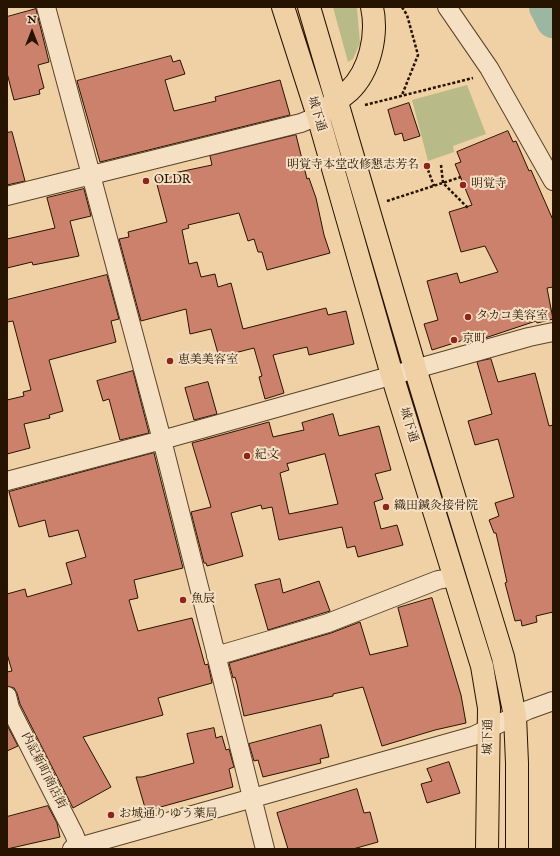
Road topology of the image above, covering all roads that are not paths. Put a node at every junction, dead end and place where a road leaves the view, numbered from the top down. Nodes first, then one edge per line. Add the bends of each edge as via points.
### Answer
1 (46, 7) edge
2 (283, 7) edge
3 (309, 7) edge
4 (372, 7) edge
5 (447, 7) edge
6 (337, 100) junction
7 (318, 116) junction
8 (91, 176) junction
9 (553, 181) edge
10 (7, 196) edge
11 (553, 332) edge
12 (415, 368) junction
13 (392, 375) junction
14 (162, 440) junction
15 (7, 481) edge
16 (455, 577) junction
17 (216, 656) junction
18 (7, 696) edge
19 (553, 702) edge
20 (514, 716) junction
21 (489, 728) junction
22 (252, 798) junction
23 (77, 848) edge
24 (265, 849) edge
25 (487, 849) edge
26 (500, 849) edge
27 (516, 849) edge

1 - 8 street
2 - 7 main road, 城下通
3 - 6 main road, 城下通
4 - 6 main road via 375,21 374,39 362,71 350,90
5 - 9 street via 489,68
6 - 7 main road
6 - 12 main road, 城下通
7 - 8 street via 301,123
7 - 13 main road, 城下通
8 - 10 street
8 - 14 street
11 - 12 street
12 - 13 street
12 - 20 main road, 城下通 via 503,657
13 - 14 street
13 - 16 main road, 城下通
14 - 15 street
14 - 17 street
16 - 17 street via 438,580 328,623
16 - 21 main road, 城下通 via 482,666 489,708
17 - 22 street
18 - 23 street, 内記新町商店街 via 10,708
19 - 20 street
20 - 21 street
20 - 26 main road, 城下通 via 503,768
20 - 27 main road, 城下通 via 517,763
21 - 22 street via 473,736
21 - 25 main road, 城下通
22 - 23 street
22 - 24 street

